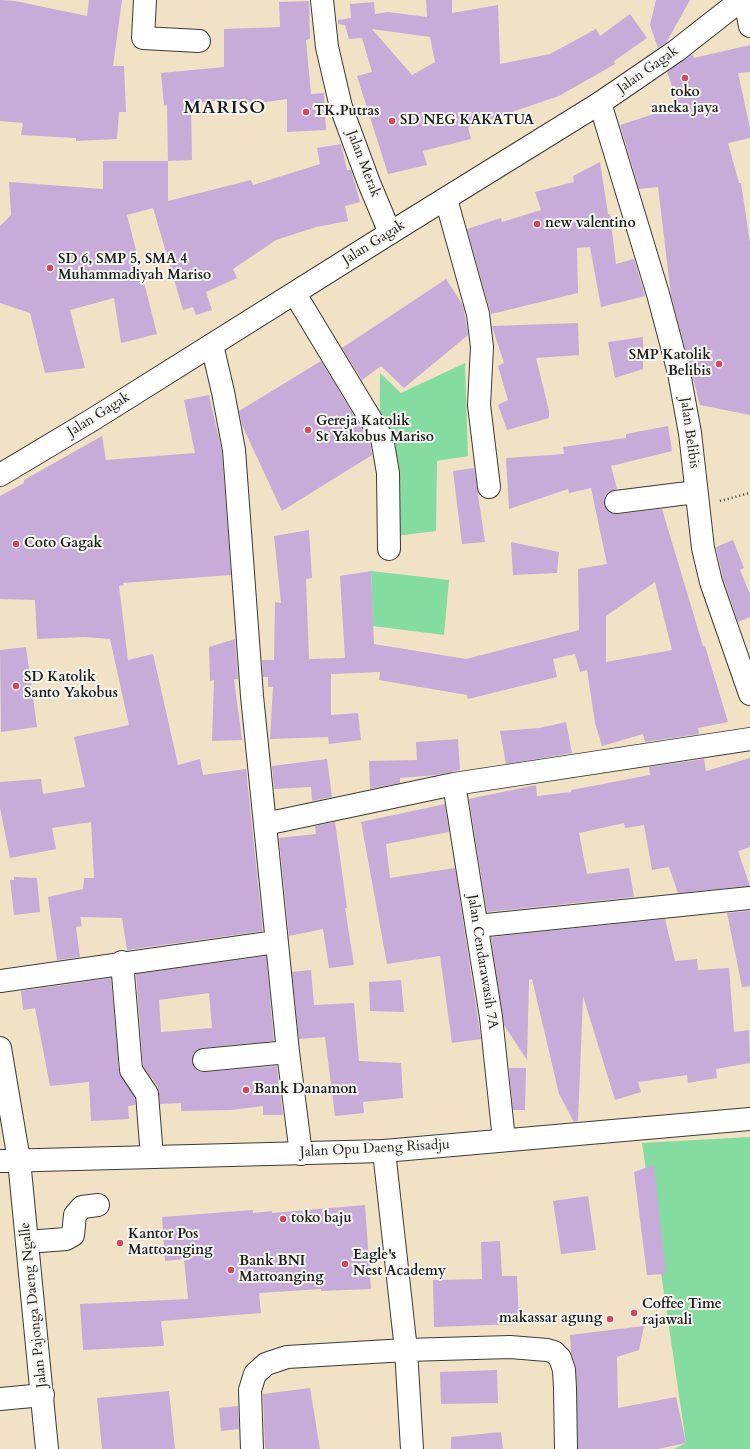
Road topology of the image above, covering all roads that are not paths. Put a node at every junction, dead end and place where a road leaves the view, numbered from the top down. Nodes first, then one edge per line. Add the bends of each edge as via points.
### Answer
1 (145, 0) edge
2 (322, 0) edge
3 (741, 0) edge
4 (745, 0) edge
5 (750, 26) edge
6 (199, 41) dead end
7 (600, 103) junction
8 (446, 198) junction
9 (390, 233) junction
10 (295, 294) junction
11 (212, 345) junction
12 (0, 475) edge
13 (489, 487) dead end
14 (697, 499) junction
15 (616, 502) dead end
16 (389, 549) dead end
17 (750, 694) edge
18 (750, 739) edge
19 (454, 784) junction
20 (265, 824) junction
21 (750, 898) edge
22 (477, 926) junction
23 (276, 942) junction
24 (122, 962) junction
25 (0, 981) edge
26 (0, 1048) edge
27 (288, 1052) junction
28 (204, 1060) dead end
29 (750, 1119) edge
30 (504, 1140) junction
31 (384, 1151) junction
32 (301, 1154) junction
33 (152, 1157) junction
34 (10, 1161) edge
35 (98, 1205) dead end
36 (27, 1242) junction
37 (406, 1350) junction
38 (43, 1395) junction
39 (0, 1399) edge
40 (47, 1449) edge
41 (252, 1449) edge
42 (412, 1449) edge
43 (566, 1449) edge

1 - 6 street via 143,38
2 - 9 street, Jalan Merak via 327,47 341,107
3 - 7 street, Jalan Gagak via 676,51
4 - 5 street
7 - 8 street, Jalan Gagak
7 - 14 street, Jalan Belibis via 658,294 679,373 690,433
8 - 9 street, Jalan Gagak
8 - 13 street via 478,314 482,348 479,405
9 - 10 street, Jalan Gagak
10 - 11 street, Jalan Gagak
10 - 16 street via 382,438 388,473
11 - 12 street, Jalan Gagak
11 - 20 street via 234,450 252,696
14 - 15 street
14 - 17 street, Jalan Belibis via 703,548 712,582
18 - 19 street
19 - 20 street
19 - 22 street, Jalan Cendarawasih 7A
20 - 23 street
21 - 22 street
22 - 30 street, Jalan Cendarawasih 7A via 491,1017
23 - 24 street
23 - 27 street
24 - 25 street
24 - 33 street via 131,1070 147,1094
26 - 34 street, Jalan Pajonga Daeng Ngalle
27 - 28 street
27 - 32 street
29 - 30 street, Jalan Opu Daeng Risadju
30 - 31 street, Jalan Opu Daeng Risadju
31 - 32 street, Jalan Opu Daeng Risadju
31 - 37 street
32 - 33 street, Jalan Opu Daeng Risadju
33 - 34 street, Jalan Opu Daeng Risadju
34 - 36 street, Jalan Pajonga Daeng Ngalle
35 - 36 street via 82,1207 75,1216 73,1235 66,1239
36 - 38 street, Jalan Pajonga Daeng Ngalle
37 - 41 street via 287,1357 266,1364 255,1374 250,1390
37 - 42 street
37 - 43 street via 510,1347 538,1348 554,1352 560,1358 564,1370
38 - 39 street
38 - 40 street, Jalan Pajonga Daeng Ngalle

